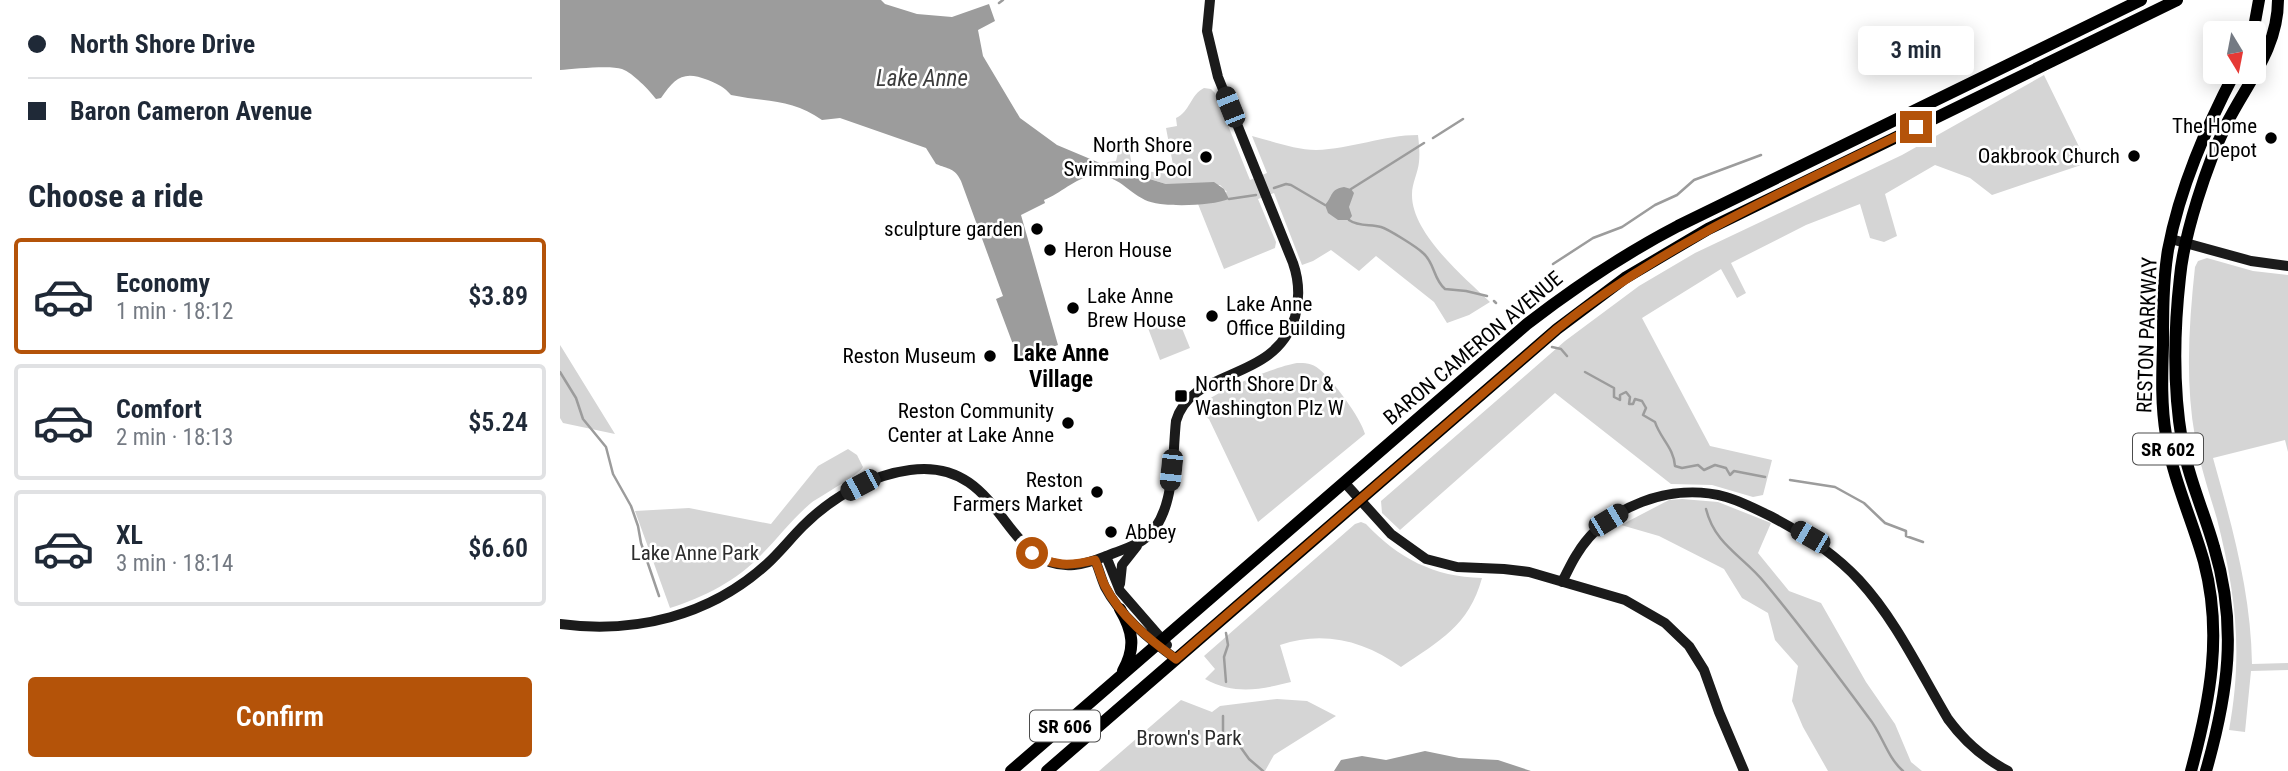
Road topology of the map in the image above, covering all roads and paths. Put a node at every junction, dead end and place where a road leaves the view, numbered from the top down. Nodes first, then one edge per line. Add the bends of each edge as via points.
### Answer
1 (1210, 0) edge
2 (2141, 0) edge
3 (2177, 0) edge
4 (2253, 0) edge
5 (2259, 0) edge
6 (2278, 1) edge
7 (2255, 21) edge
8 (2256, 21) edge
9 (2229, 84) edge
10 (2171, 239) junction
11 (2186, 243) junction
12 (2288, 265) edge
13 (1344, 482) junction
14 (1360, 500) junction
15 (1143, 540) junction
16 (1100, 558) junction
17 (1562, 582) junction
18 (1123, 604) junction
19 (560, 624) edge
20 (1159, 641) junction
21 (1176, 659) junction
22 (1118, 679) junction
23 (1011, 771) edge
24 (1047, 771) edge
25 (1744, 771) edge
26 (2008, 771) edge
27 (2191, 771) edge
28 (2206, 771) edge

1 - 15 street via 1208,31 1215,68 1297,275 1298,303 1282,342 1263,360 1203,387 1181,408 1166,509
2 - 13 main road, BARON CAMERON AVENUE / SR 606 via 1630,252 1527,324
3 - 14 main road, BARON CAMERON AVENUE / SR 606 via 1731,218 1649,263 1557,329
4 - 7 main road
5 - 8 main road
6 - 11 main road, RESTON PARKWAY / SR 602 via 2271,46 2224,129
9 - 10 main road, RESTON PARKWAY / SR 602 via 2200,145
10 - 11 street
10 - 27 main road, RESTON PARKWAY / SR 602 via 2164,310 2164,419 2175,476 2204,563 2214,625 2209,698
11 - 12 street via 2263,264
11 - 28 main road, RESTON PARKWAY / SR 602 via 2179,288 2179,425 2189,476 2224,584 2228,628 2223,706
13 - 14 street
13 - 20 main road, BARON CAMERON AVENUE / SR 606
14 - 17 street via 1395,538 1434,562 1457,568 1519,570
14 - 21 main road, BARON CAMERON AVENUE / SR 606
15 - 16 street
15 - 18 street via 1120,570
16 - 18 street via 1105,585
16 - 19 street via 1064,565 1040,558 971,484 942,471 909,470 879,478 836,500 809,520 752,577 699,608 632,626
17 - 25 street via 1638,606 1678,634 1704,670
17 - 26 street via 1587,540 1608,520 1638,503 1697,492 1751,506 1810,537 1861,582 1888,617 1958,733
18 - 20 street
18 - 22 main road via 1132,640
20 - 21 street
20 - 22 main road, BARON CAMERON AVENUE / SR 606
21 - 24 main road, BARON CAMERON AVENUE / SR 606
22 - 23 main road, BARON CAMERON AVENUE / SR 606

